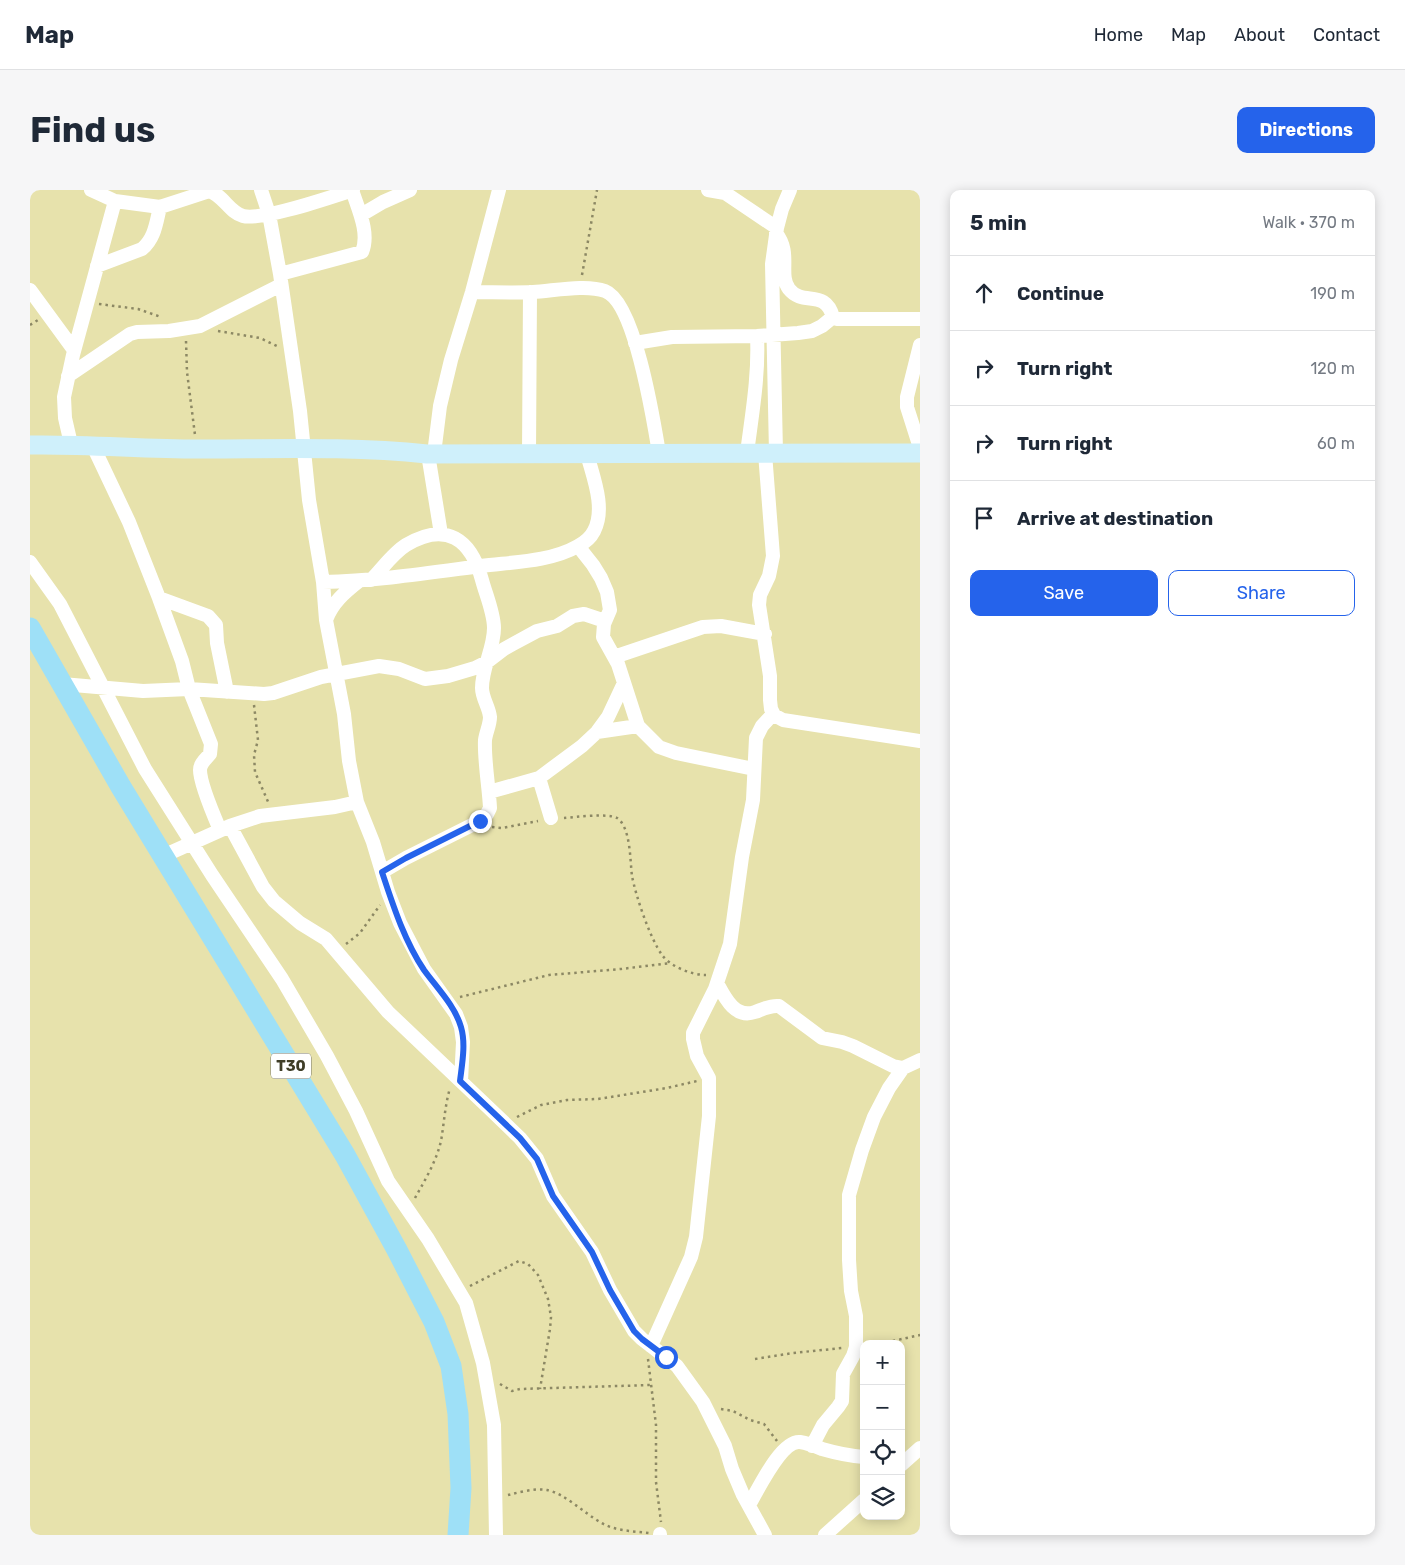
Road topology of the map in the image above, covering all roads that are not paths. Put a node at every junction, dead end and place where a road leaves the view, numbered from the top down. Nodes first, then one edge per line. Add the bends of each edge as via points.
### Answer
1 (91, 190) edge
2 (262, 190) edge
3 (352, 190) edge
4 (410, 190) edge
5 (499, 190) edge
6 (708, 190) edge
7 (790, 190) edge
8 (115, 201) junction
9 (160, 207) junction
10 (269, 214) junction
11 (361, 215) junction
12 (777, 230) junction
13 (97, 266) junction
14 (280, 280) junction
15 (30, 290) edge
16 (472, 292) junction
17 (530, 292) junction
18 (832, 317) junction
19 (920, 319) edge
20 (773, 334) junction
21 (757, 336) junction
22 (635, 343) junction
23 (920, 345) edge
24 (74, 350) junction
25 (68, 376) junction
26 (71, 444) junction
27 (30, 445) edge
28 (93, 446) junction
29 (304, 448) junction
30 (920, 448) edge
31 (920, 452) edge
32 (659, 453) junction
33 (763, 453) junction
34 (431, 454) junction
35 (529, 454) junction
36 (586, 454) junction
37 (441, 534) junction
38 (578, 546) junction
39 (30, 562) edge
40 (478, 566) junction
41 (365, 581) junction
42 (323, 582) junction
43 (159, 598) junction
44 (326, 620) junction
45 (605, 621) junction
46 (30, 628) edge
47 (765, 634) junction
48 (614, 657) junction
49 (487, 662) junction
50 (338, 674) junction
51 (624, 683) junction
52 (62, 684) junction
53 (104, 688) junction
54 (189, 689) junction
55 (228, 692) junction
56 (773, 714) junction
57 (638, 726) junction
58 (597, 732) junction
59 (920, 741) edge
60 (754, 769) junction
61 (539, 778) junction
62 (489, 792) junction
63 (357, 802) junction
64 (551, 818) road end
65 (225, 828) junction
66 (193, 843) junction
67 (163, 856) junction
68 (382, 872) junction
69 (718, 979) junction
70 (920, 1060) edge
71 (903, 1068) junction
72 (458, 1078) junction
73 (648, 1344) junction
74 (812, 1446) junction
75 (920, 1448) edge
76 (860, 1456) edge
77 (905, 1461) edge
78 (860, 1504) edge
79 (748, 1505) junction
80 (458, 1535) edge
81 (496, 1535) edge
82 (765, 1535) edge
83 (825, 1535) edge

1 - 8 street
2 - 10 street
3 - 10 street
3 - 11 street
4 - 11 street
5 - 16 street
6 - 12 street via 725,193
7 - 12 street
8 - 9 street
8 - 13 street
9 - 10 street via 209,191 241,215
9 - 13 street via 148,245
10 - 14 street
11 - 14 street via 364,229 362,252
12 - 18 street via 785,249 785,280 789,289 796,295 828,304
12 - 20 street via 772,264
13 - 24 street
14 - 25 street via 200,326 130,334
14 - 29 street
15 - 24 street
16 - 17 street
16 - 34 street via 440,406
17 - 22 street via 579,289 610,294 618,303
17 - 35 street
18 - 19 street via 849,320
18 - 20 street via 812,330
20 - 21 street
20 - 33 street
21 - 22 street via 672,337
21 - 33 street
22 - 32 street via 644,372
23 - 30 street via 908,390 907,407
24 - 25 street
25 - 26 street via 64,406
26 - 27 street
26 - 28 street
28 - 29 street
28 - 43 street via 129,522
29 - 34 street
29 - 42 street
31 - 33 street
32 - 33 street
32 - 36 street
33 - 47 street via 773,556 769,576 760,595
34 - 35 street
34 - 37 street
35 - 36 street
36 - 38 street via 597,492 600,518 594,532
37 - 40 street via 460,541
37 - 41 street via 421,538 406,546
38 - 40 street via 555,555
38 - 45 street via 597,571 607,592 610,610
39 - 53 street via 60,604
40 - 41 street
40 - 49 street via 494,627
41 - 42 street
41 - 44 street via 336,601
42 - 44 street
43 - 54 street
43 - 55 street via 213,620
44 - 50 street
45 - 48 street via 603,637
45 - 49 street via 584,614 573,616 513,644
46 - 52 main road, T30
47 - 48 street via 721,626 703,627
47 - 56 street
48 - 51 street
49 - 50 street via 432,678 419,678 390,666
49 - 62 street via 482,690 490,720 485,740
50 - 55 street via 273,693
50 - 63 street
51 - 57 street
51 - 58 street
52 - 53 street
52 - 67 main road, T30
53 - 54 street via 143,691
53 - 66 street via 145,769
54 - 55 street
54 - 65 street via 211,744 210,754 200,770 210,806
56 - 59 street via 783,720
56 - 60 street via 758,732
57 - 58 street
57 - 60 street via 659,747
58 - 61 street
60 - 69 street via 753,800 730,944
61 - 62 street
61 - 64 street
62 - 68 street via 490,808 480,821
63 - 65 street via 274,814
63 - 68 street
65 - 66 street
65 - 72 street via 274,901 326,939 388,1012
66 - 67 street
66 - 81 street via 282,979 356,1110 388,1181 466,1303 483,1363 494,1424
67 - 80 main road, T30 via 345,1155 434,1322 451,1366 458,1414 461,1488
68 - 72 street via 400,923 424,968 456,1014 463,1042
69 - 71 street via 730,1006 737,1011 745,1014 779,1006 822,1038 853,1046
69 - 73 street via 692,1039 709,1078 709,1116 696,1238 691,1257
70 - 71 street
71 - 74 street via 874,1117 849,1195 849,1260 856,1347 843,1374 842,1401
72 - 73 street via 537,1159 553,1196 592,1252 634,1331
73 - 79 street via 677,1366 706,1408
74 - 76 street
74 - 79 street via 792,1443 783,1450
75 - 77 street
78 - 83 street
79 - 82 street

